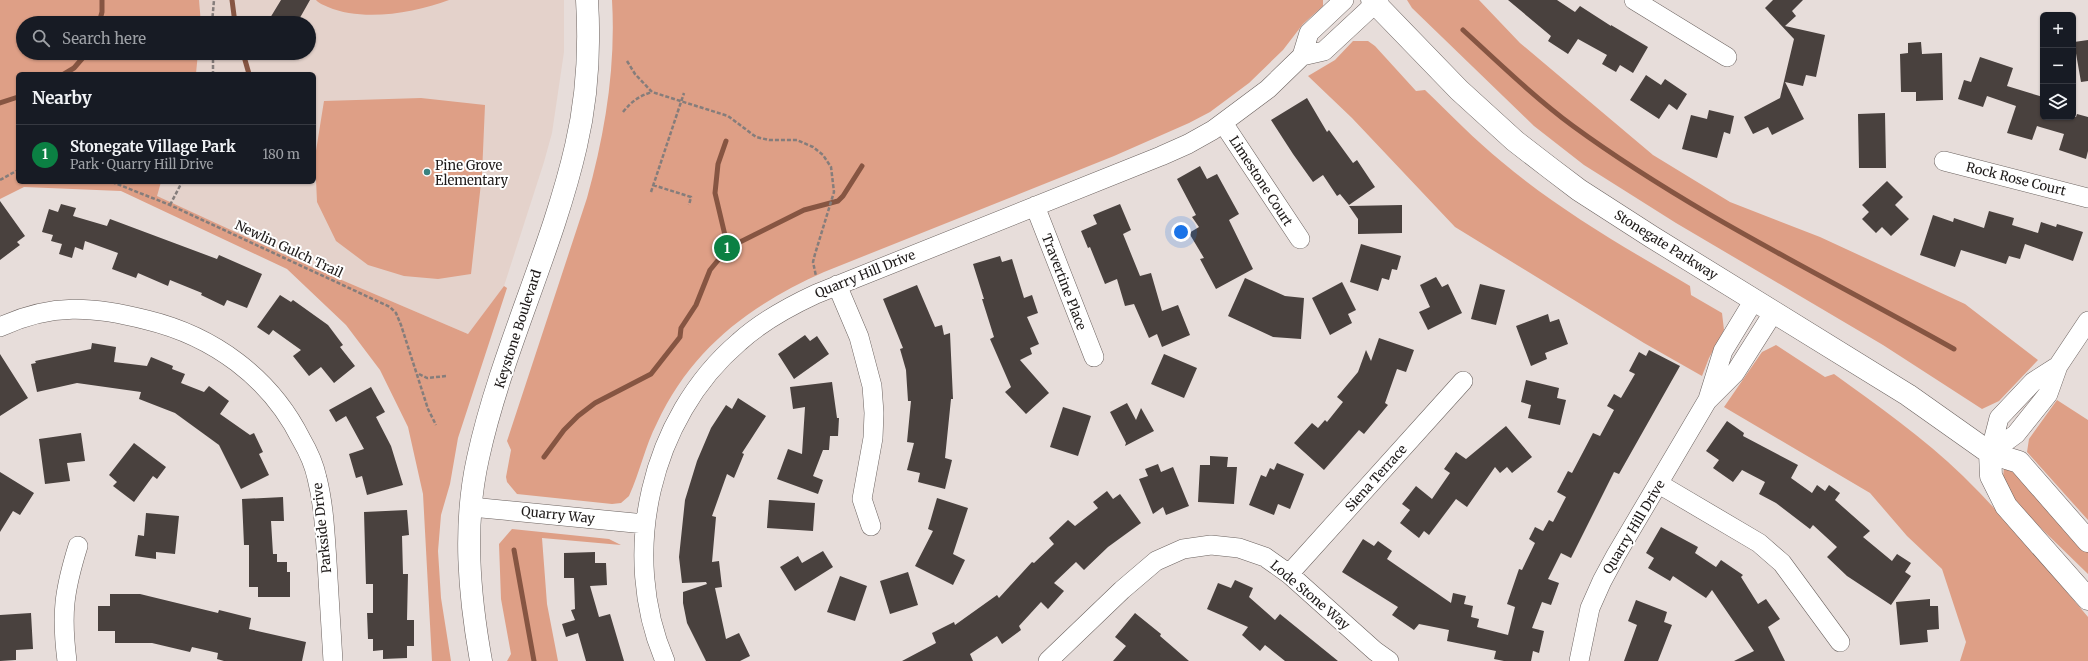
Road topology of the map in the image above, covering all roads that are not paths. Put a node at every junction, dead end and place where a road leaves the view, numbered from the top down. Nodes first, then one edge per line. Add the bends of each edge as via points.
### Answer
1 (587, 0) edge
2 (1344, 0) edge
3 (1634, 0) edge
4 (1375, 1) edge
5 (1302, 56) junction
6 (1727, 57) dead end
7 (1223, 123) junction
8 (1944, 161) dead end
9 (2088, 198) edge
10 (1035, 206) junction
11 (1300, 239) dead end
12 (837, 285) junction
13 (1754, 300) junction
14 (1773, 313) junction
15 (2088, 321) edge
16 (0, 327) edge
17 (1094, 358) dead end
18 (1463, 381) dead end
19 (1707, 401) junction
20 (1990, 453) junction
21 (1659, 484) junction
22 (471, 507) junction
23 (645, 524) junction
24 (872, 526) dead end
25 (2088, 541) edge
26 (78, 546) dead end
27 (1289, 574) junction
28 (2088, 599) edge
29 (1840, 642) dead end
30 (1059, 657) edge
31 (67, 661) edge
32 (333, 661) edge
33 (481, 661) edge
34 (665, 661) edge
35 (1389, 661) edge
36 (1579, 661) edge

1 - 22 street, Keystone Boulevard via 586,81 576,146 565,187 487,424 478,459
2 - 5 street, Quarry Hill Drive via 1309,33
3 - 6 street
4 - 5 street via 1324,51
4 - 13 street, Stonegate Parkway via 1459,90 1515,141 1579,190
5 - 7 street, Quarry Hill Drive via 1268,89
7 - 10 street, Quarry Hill Drive via 1188,144 1161,156
7 - 11 street, Limestone Court
8 - 9 street, Rock Rose Court
10 - 12 street, Quarry Hill Drive
10 - 17 street, Travertine Place
12 - 23 street, Quarry Hill Drive via 772,316 738,342 714,368 683,409 669,438 652,487
12 - 24 street via 859,337 872,386 873,438 862,499
13 - 14 street, Stonegate Parkway
13 - 19 street, Quarry Hill Drive via 1723,351
14 - 19 street, Quarry Hill Drive via 1735,372
14 - 20 street, Stonegate Parkway via 1908,395
15 - 20 street via 2058,366 2048,394 2034,413 2016,434
16 - 32 street, Parkside Drive via 31,314 69,308 133,316 194,335 225,352 253,375 274,397 295,426 312,460 317,477 325,524
18 - 27 street, Siena Terrace
19 - 21 street, Quarry Hill Drive
20 - 25 street, Stonegate Parkway via 2019,462
20 - 28 street via 1990,476 2006,506
21 - 29 street via 1759,543 1782,562
21 - 36 street, Quarry Hill Drive via 1602,581 1590,608
22 - 23 street, Quarry Way
22 - 33 street, Keystone Boulevard via 470,588
23 - 34 street, Quarry Hill Drive via 645,584 651,618
26 - 31 street via 64,600 62,622
27 - 30 street, Lode Stone Way via 1264,557 1239,548 1210,545 1184,549 1156,561 1140,573
27 - 35 street, Lode Stone Way

